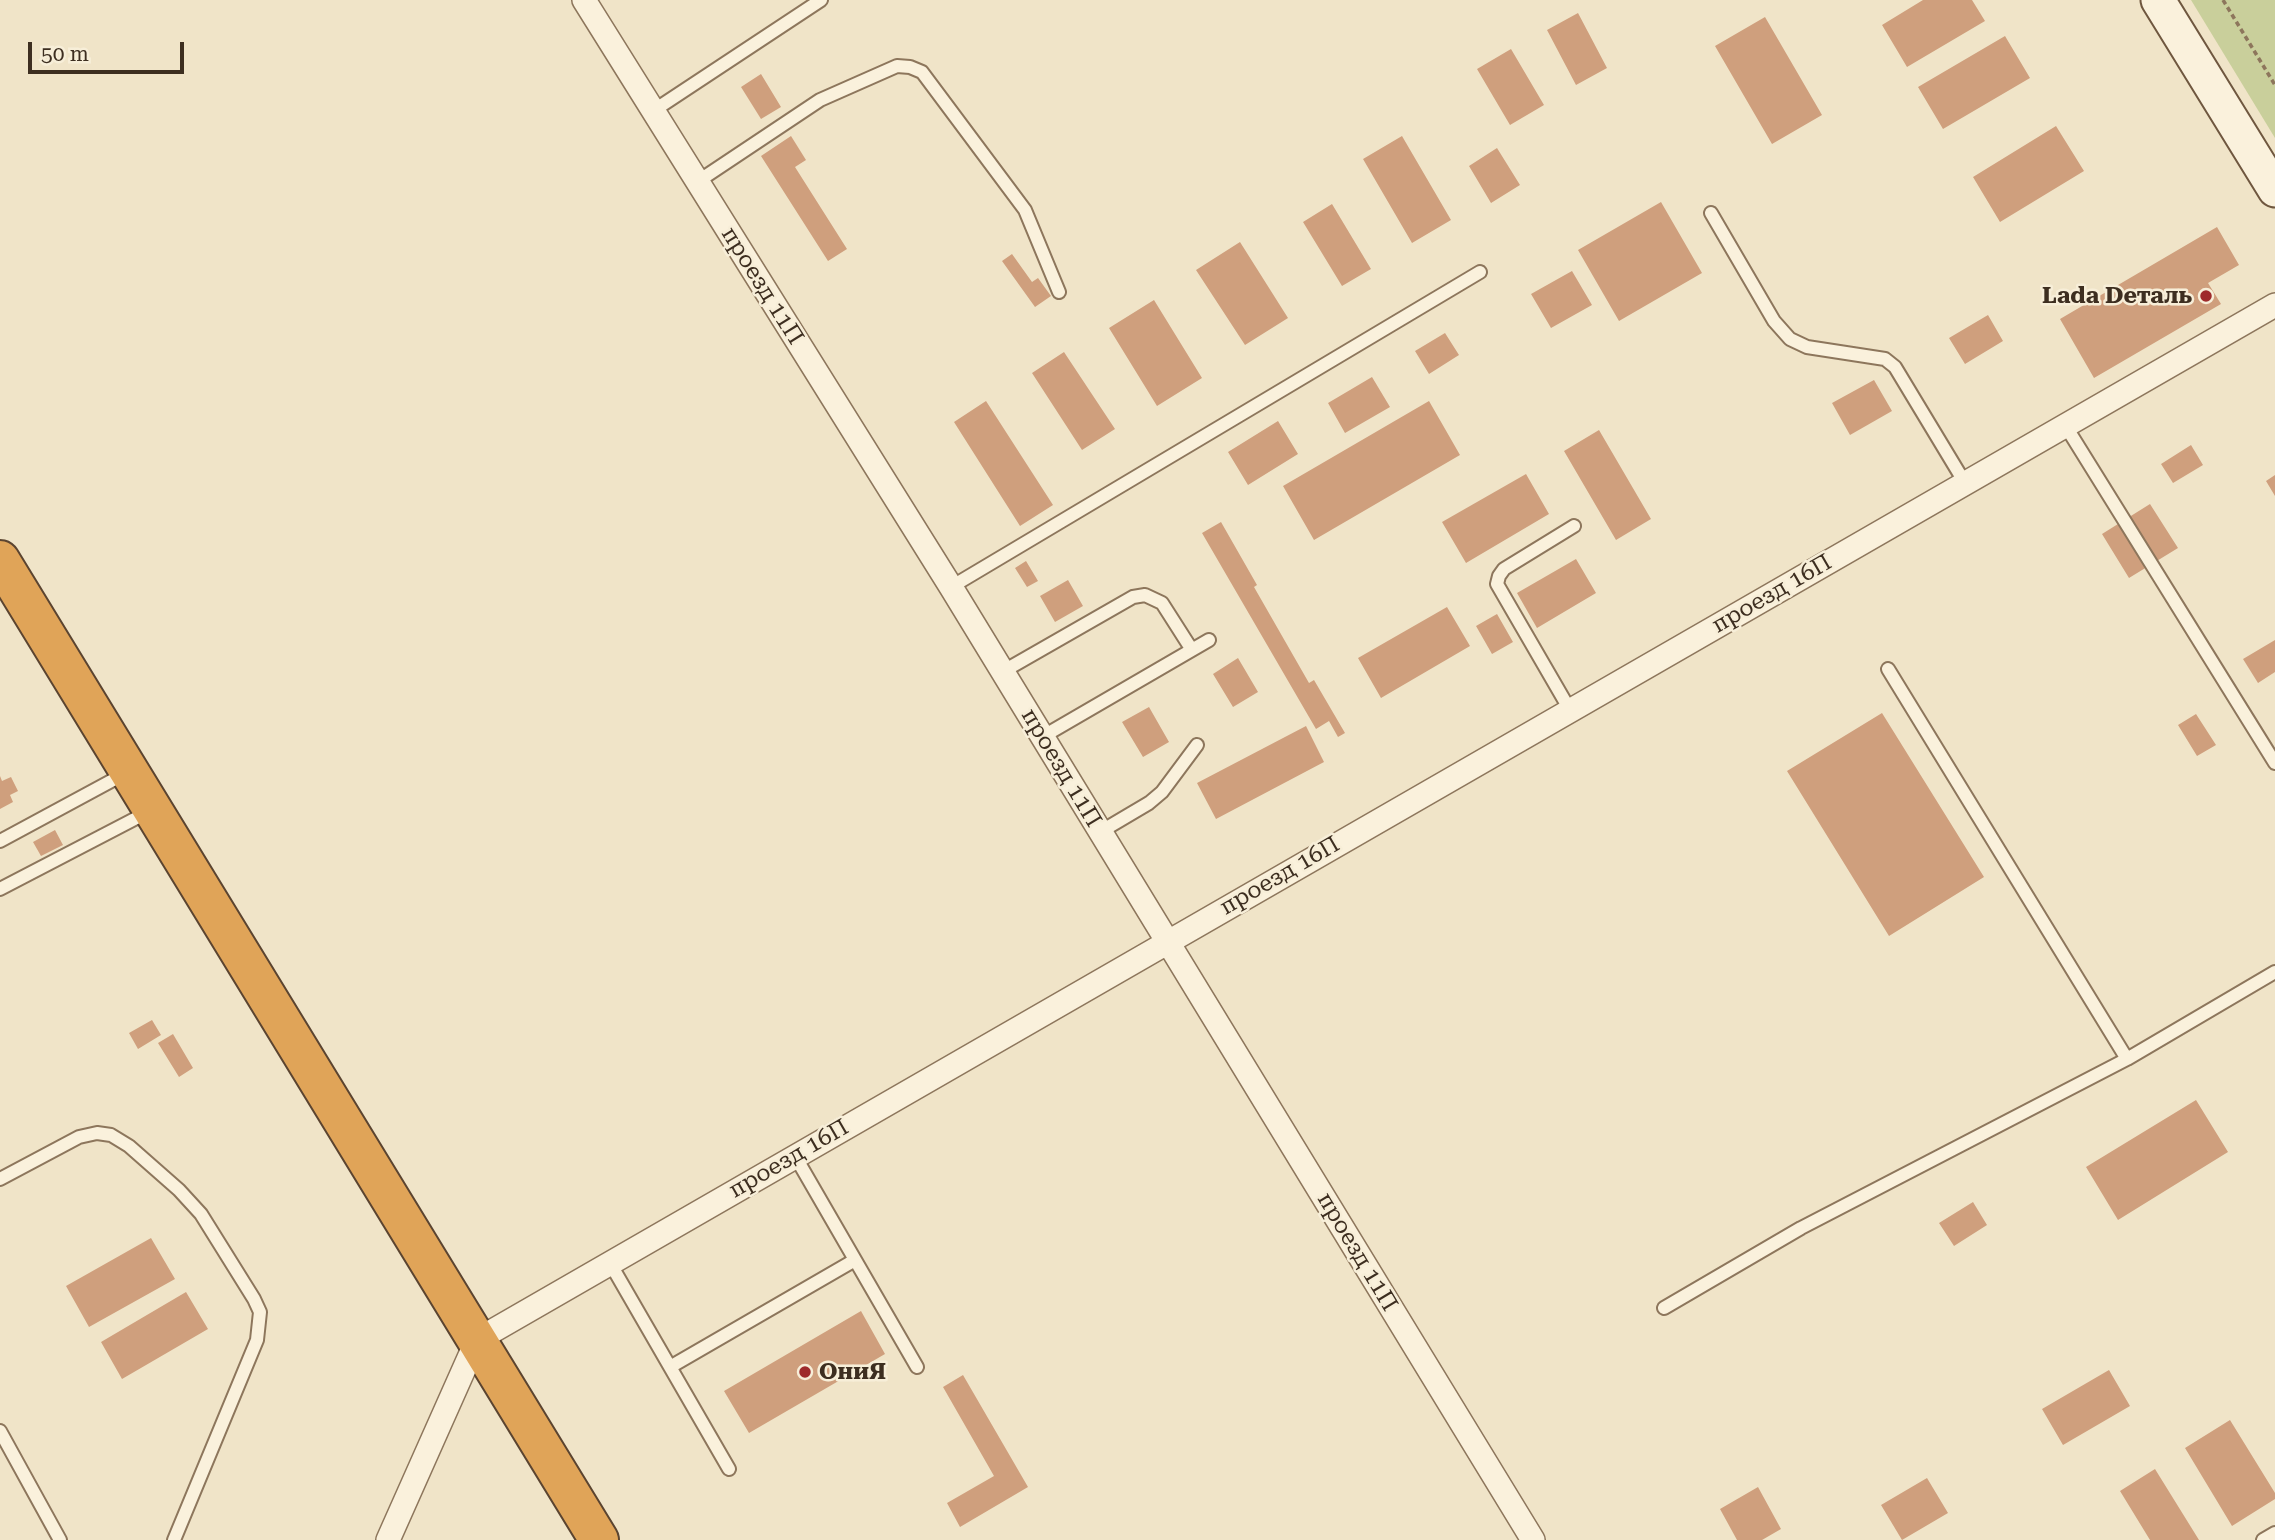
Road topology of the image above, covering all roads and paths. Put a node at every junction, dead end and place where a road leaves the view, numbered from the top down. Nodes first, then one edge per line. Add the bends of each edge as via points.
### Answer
1 (584, 0) edge
2 (821, 0) edge
3 (2158, 0) edge
4 (2223, 0) edge
5 (2275, 85) edge
6 (653, 111) junction
7 (697, 182) junction
8 (2275, 190) edge
9 (1711, 213) dead end
10 (1480, 272) dead end
11 (1059, 292) dead end
12 (2275, 305) edge
13 (2065, 425) junction
14 (1965, 483) junction
15 (1574, 526) dead end
16 (0, 561) edge
17 (951, 587) junction
18 (1209, 640) dead end
19 (1192, 650) junction
20 (1888, 669) dead end
21 (1002, 671) junction
22 (1570, 710) junction
23 (1042, 737) junction
24 (1197, 745) dead end
25 (2275, 762) edge
26 (129, 771) junction
27 (152, 810) junction
28 (1100, 832) junction
29 (0, 841) edge
30 (0, 889) edge
31 (1167, 941) junction
32 (2275, 972) edge
33 (2127, 1059) junction
34 (794, 1156) junction
35 (0, 1179) edge
36 (855, 1260) junction
37 (610, 1263) junction
38 (1664, 1308) dead end
39 (477, 1340) junction
40 (670, 1367) junction
41 (917, 1367) dead end
42 (0, 1431) edge
43 (729, 1469) dead end
44 (2275, 1533) edge
45 (60, 1540) edge
46 (174, 1540) edge
47 (388, 1540) edge
48 (599, 1540) edge
49 (1533, 1540) edge
50 (2263, 1540) edge

1 - 6 street, проезд 11П
2 - 6 lane
3 - 8 main road
4 - 5 path
6 - 7 street, проезд 11П
7 - 11 lane via 820,100 897,66 910,67 922,72 1025,210
7 - 17 street, проезд 11П
9 - 14 lane via 1774,321 1790,339 1807,347 1885,359 1895,367
10 - 17 lane
12 - 13 street, проезд 16П
13 - 14 street, проезд 16П
13 - 25 lane
14 - 22 street, проезд 16П
15 - 22 lane via 1504,569 1497,584
16 - 26 highway
17 - 21 street, проезд 11П
18 - 19 lane
19 - 21 lane via 1162,603 1145,595 1133,597
19 - 23 lane
20 - 33 lane
21 - 23 street, проезд 11П
22 - 31 street, проезд 16П
23 - 28 street, проезд 11П
24 - 28 lane via 1162,792
26 - 27 highway
26 - 29 lane
27 - 30 lane
27 - 39 highway
28 - 31 street, проезд 11П
31 - 34 street, проезд 16П
31 - 49 street, проезд 11П
32 - 33 lane
33 - 38 lane via 1801,1228
34 - 36 lane
34 - 37 street, проезд 16П
35 - 46 lane via 79,1137 111,1135 130,1146 201,1214 254,1298 260,1312 257,1340
36 - 40 lane
36 - 41 lane
37 - 39 street, проезд 16П
37 - 40 lane
39 - 47 street
39 - 48 highway
40 - 43 lane
42 - 45 lane
44 - 50 lane

